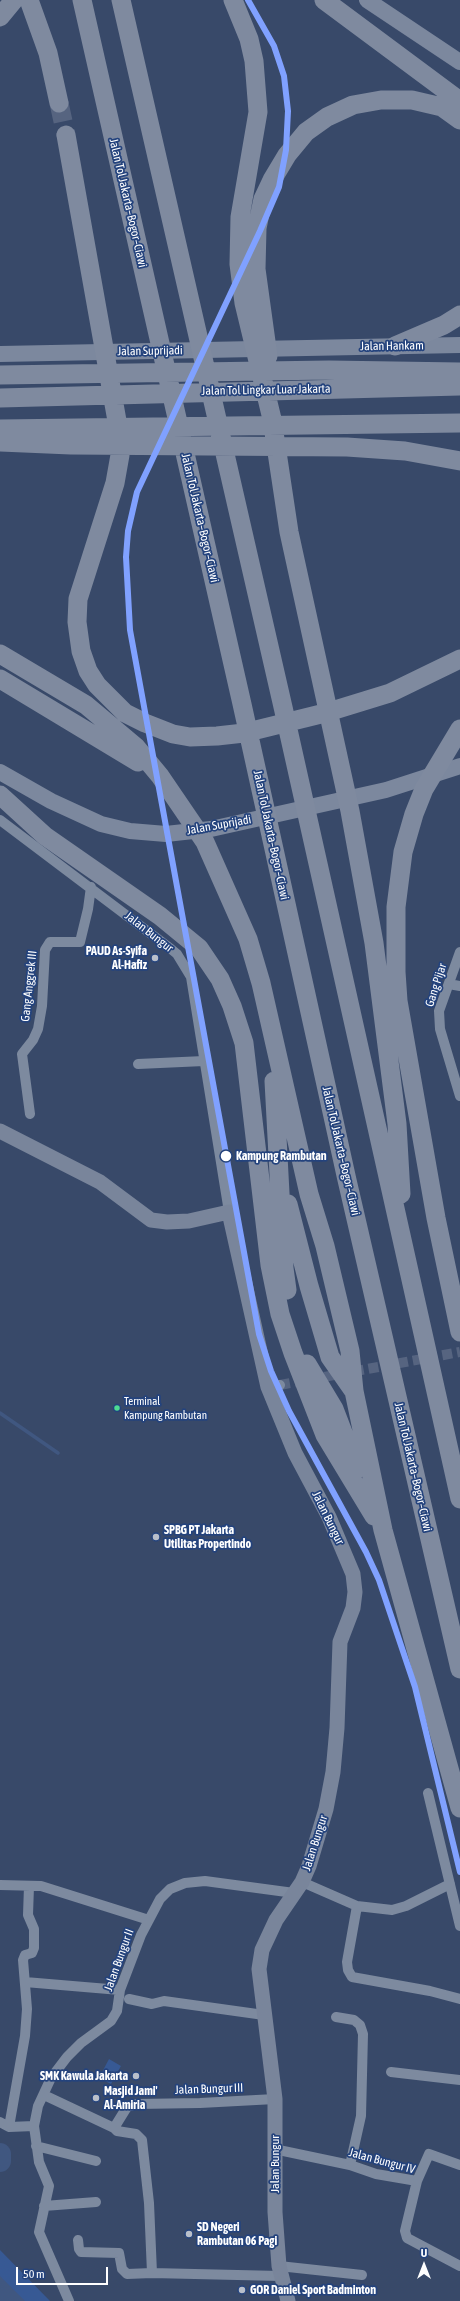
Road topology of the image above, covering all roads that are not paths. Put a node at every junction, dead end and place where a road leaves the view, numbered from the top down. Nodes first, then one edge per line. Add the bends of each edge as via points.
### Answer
1 (14, 0) edge
2 (28, 0) edge
3 (82, 0) edge
4 (121, 0) edge
5 (233, 0) edge
6 (324, 0) edge
7 (367, 0) edge
8 (0, 17) edge
9 (460, 62) edge
10 (460, 101) edge
11 (59, 103) tunnel mouth
12 (460, 120) edge
13 (66, 134) tunnel mouth
14 (460, 315) edge
15 (460, 345) edge
16 (395, 346) junction
17 (324, 348) joint
18 (0, 354) edge
19 (460, 372) edge
20 (0, 375) edge
21 (460, 386) edge
22 (0, 398) edge
23 (272, 419) junction
24 (460, 423) edge
25 (0, 429) edge
26 (0, 442) edge
27 (460, 461) edge
28 (0, 654) edge
29 (460, 659) edge
30 (0, 679) edge
31 (460, 730) edge
32 (453, 768) edge
33 (0, 772) edge
34 (160, 776) junction
35 (0, 795) edge
36 (0, 820) edge
37 (91, 887) junction
38 (460, 952) edge
39 (449, 984) junction
40 (460, 986) edge
41 (273, 1036) junction
42 (204, 1061) junction
43 (138, 1064) dead end
44 (460, 1096) edge
45 (30, 1114) dead end
46 (0, 1131) edge
47 (277, 1157) junction
48 (229, 1212) junction
49 (404, 1250) junction
50 (460, 1332) edge
51 (354, 1391) junction
52 (460, 1499) edge
53 (377, 1504) junction
54 (383, 1530) junction
55 (460, 1669) edge
56 (428, 1793) dead end
57 (460, 1808) edge
58 (450, 1884) junction
59 (0, 1885) edge
60 (29, 1886) junction
61 (298, 1888) junction
62 (357, 1906) junction
63 (149, 1920) junction
64 (460, 1926) edge
65 (24, 1982) junction
66 (120, 1990) junction
67 (129, 1999) dead end
68 (460, 1999) edge
69 (264, 2015) junction
70 (336, 2017) dead end
71 (391, 2072) dead end
72 (460, 2080) edge
73 (44, 2095) junction
74 (275, 2099) junction
75 (4, 2125) edge
76 (34, 2126) junction
77 (114, 2128) junction
78 (36, 2146) junction
79 (274, 2149) junction
80 (96, 2161) dead end
81 (350, 2165) junction
82 (460, 2165) edge
83 (417, 2181) junction
84 (96, 2202) dead end
85 (44, 2206) junction
86 (78, 2240) dead end
87 (460, 2266) edge
88 (279, 2271) junction
89 (152, 2273) junction
90 (362, 2275) dead end
91 (70, 2301) edge
92 (288, 2301) edge

1 - 8 highway
2 - 11 highway via 48,53
3 - 55 highway, Jalan Tol Jakarta–Bogor–Ciawi via 349,1188
4 - 49 highway
5 - 23 highway via 250,39 258,112 240,217 239,264 244,303
6 - 10 highway
7 - 9 main road
12 - 23 highway via 442,107 412,100 381,100 353,105 327,117 306,132 287,155 263,199 257,228 256,270 270,370
13 - 29 highway via 116,413 120,455 115,483 78,599 77,622 81,651 88,671 97,685 125,713 156,728 190,737 244,733 325,713 390,693
14 - 16 highway via 444,326
15 - 16 main road, Jalan Hankam
16 - 17 main road, Jalan Hankam
17 - 18 main road, Jalan Suprijadi
19 - 20 highway via 329,370
21 - 22 highway, Jalan Tol Lingkar Luar Jakarta
23 - 49 highway via 290,532 350,811 374,943 397,1124
24 - 25 highway
26 - 27 highway via 346,447 405,451
28 - 34 highway via 86,705 136,746
30 - 34 highway
31 - 50 highway via 424,789 414,814 403,852 396,908 398,1001 436,1218
32 - 33 main road, Jalan Suprijadi via 386,790 210,829 166,834 130,831 101,824 51,801
34 - 41 highway via 205,842 227,888 248,939
35 - 54 highway via 45,836 160,916 198,948 220,979 244,1043 270,1265 280,1314 292,1353 325,1435
36 - 37 street, Jalan Bungur
37 - 42 street, Jalan Bungur via 177,954 192,980
37 - 45 street, Gang Anggrek III via 80,942 50,942 45,950 38,1029 22,1054
38 - 39 street, Gang Pijar
39 - 40 street
39 - 44 street, Gang Pijar via 439,1011 440,1029
41 - 47 highway
41 - 51 highway via 309,1194 325,1246 350,1352
42 - 43 street
42 - 48 street, Jalan Bungur
46 - 48 street via 100,1182 151,1220 189,1221
47 - 51 highway via 309,1286 330,1357
47 - 53 highway via 284,1268 292,1313 306,1363 334,1409 353,1463
48 - 61 street, Jalan Bungur via 274,1386 295,1453 330,1517 353,1574 355,1592 353,1608 340,1642 337,1728 330,1787 314,1850
49 - 52 highway
51 - 53 highway
53 - 54 highway
54 - 57 highway
56 - 58 street
58 - 62 street, Jalan Bungur II via 406,1906 392,1910
58 - 64 street
59 - 60 street
60 - 63 street via 41,1886
60 - 65 street via 28,1915 34,1929 34,1948 23,1960
61 - 62 street, Jalan Bungur II
61 - 63 street, Jalan Bungur II via 205,1881 185,1883 170,1889 160,1899
61 - 69 street, Jalan Bungur via 276,1920 262,1950 259,1969
62 - 68 street via 347,1962 352,1976 430,1990
63 - 66 street, Jalan Bungur II
65 - 66 street
65 - 75 street via 27,2009 25,2036
66 - 73 street, Jalan Bungur II via 117,2011 111,2020 67,2057 51,2078
67 - 69 street via 152,2004 164,2001
69 - 74 street, Jalan Bungur
70 - 81 street via 354,2020 360,2025 363,2034 361,2116
71 - 72 street
73 - 76 street, Jalan Bungur II via 38,2106
73 - 77 street
74 - 77 street, Jalan Bungur III via 137,2104 127,2107
74 - 79 street, Jalan Bungur
75 - 76 street
76 - 78 street, Jalan Bungur II
77 - 89 street via 117,2131 136,2134 142,2140 149,2203
78 - 80 street
78 - 85 street, Jalan Bungur II via 39,2162 49,2186
79 - 81 street, Jalan Bungur IV
79 - 88 street, Jalan Bungur
81 - 83 street, Jalan Bungur IV via 376,2174
82 - 83 street via 429,2154
83 - 87 street, Jalan Bungur IV via 405,2231 407,2238
84 - 85 street
85 - 91 street, Jalan Bungur II via 39,2232
86 - 89 street via 78,2249 81,2252 119,2253 122,2269 128,2274
88 - 89 street
88 - 90 street
88 - 92 street, Jalan Bungur

